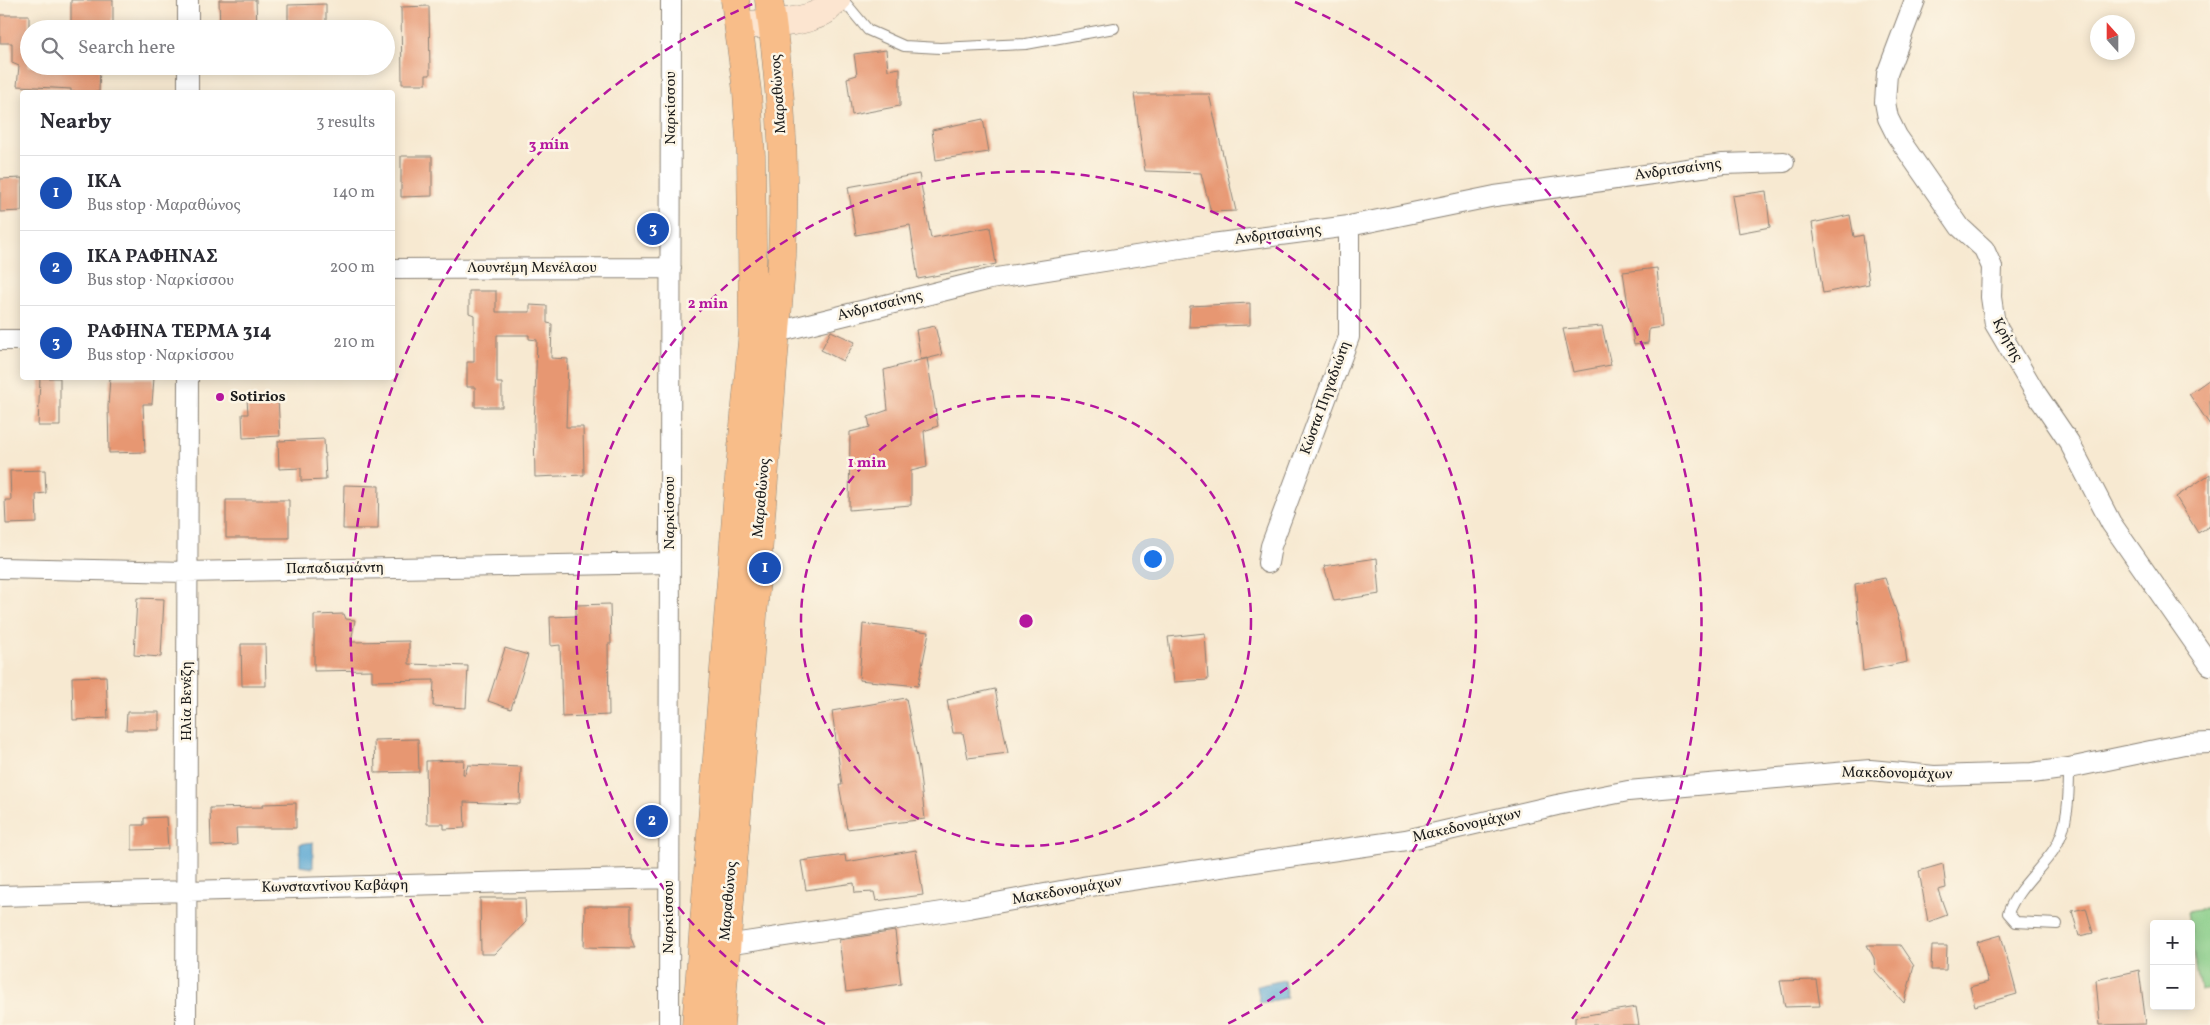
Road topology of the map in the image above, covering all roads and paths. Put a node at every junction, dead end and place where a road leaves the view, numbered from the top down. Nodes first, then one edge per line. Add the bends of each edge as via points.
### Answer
1 (188, 0) edge
2 (671, 0) edge
3 (836, 0) edge
4 (843, 0) edge
5 (1915, 0) edge
6 (739, 6) edge
7 (770, 12) edge
8 (188, 20) edge
9 (1114, 28) dead end
10 (188, 75) edge
11 (188, 90) edge
12 (1784, 162) dead end
13 (1349, 226) junction
14 (671, 268) junction
15 (395, 269) edge
16 (777, 332) junction
17 (0, 340) edge
18 (20, 340) edge
19 (188, 380) edge
20 (670, 563) junction
21 (1268, 563) dead end
22 (0, 568) edge
23 (186, 572) junction
24 (2210, 665) edge
25 (2210, 743) edge
26 (2069, 768) junction
27 (669, 878) junction
28 (187, 890) junction
29 (0, 896) edge
30 (2057, 924) dead end
31 (726, 945) junction
32 (186, 1025) edge
33 (669, 1025) edge
34 (696, 1025) edge
35 (720, 1025) edge

1 - 8 street
2 - 14 street, Ναρκίσσου
3 - 7 street via 816,14
4 - 9 lane via 868,30 904,46 940,48 1026,44
5 - 24 street, Κρήτης via 1888,74 1884,102 1888,118 1960,228 1984,249 1992,267 1991,297 1995,324 2069,442 2111,522
6 - 7 street
6 - 34 main road, Μαραθώνος via 751,156 753,332
7 - 16 main road, Μαραθώνος via 778,65 784,151
10 - 11 street
12 - 13 street, Ανδριτσαίνης via 1723,164 1495,196
13 - 16 street, Ανδριτσαίνης via 990,279
13 - 21 street, Κώστα Πηγαδιώτη via 1349,337 1271,546
14 - 15 street, Λουντέμη Μενέλαου
14 - 20 street, Ναρκίσσου
16 - 31 main road, Μαραθώνος
17 - 18 street
19 - 23 street, Ηλία Βενέζη
20 - 23 street, Παπαδιαμάντη
20 - 27 street, Ναρκίσσου
22 - 23 street, Παπαδιαμάντη
23 - 28 street, Ηλία Βενέζη
25 - 26 street, Μακεδονομάχων via 2184,744
26 - 30 lane via 2069,799 2063,828 2054,849 2013,899 2008,913 2016,922
26 - 31 street, Μακεδονομάχων via 2032,773 1934,776 1870,770 1628,791 1557,804 1406,840
27 - 28 street, Κωνσταντίνου Καβάφη
27 - 33 street, Ναρκίσσου
28 - 29 street, Κωνσταντίνου Καβάφη
28 - 32 street, Ηλία Βενέζη
31 - 35 main road, Μαραθώνος

